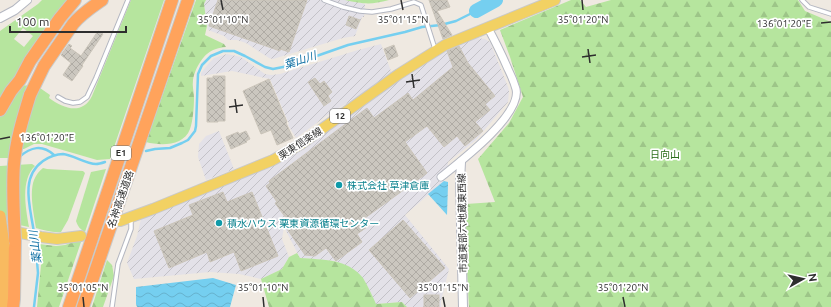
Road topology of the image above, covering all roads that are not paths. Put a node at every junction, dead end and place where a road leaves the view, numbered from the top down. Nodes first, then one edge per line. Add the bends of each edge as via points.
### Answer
1 (27, 0) edge
2 (75, 0) edge
3 (102, 0) edge
4 (128, 0) edge
5 (172, 0) edge
6 (188, 0) edge
7 (324, 0) edge
8 (555, 0) edge
9 (802, 0) edge
10 (831, 14) edge
11 (0, 18) edge
12 (488, 28) junction
13 (436, 51) junction
14 (58, 97) dead end
15 (0, 110) edge
16 (461, 162) junction
17 (441, 177) dead end
18 (0, 216) edge
19 (131, 217) junction
20 (120, 222) dead end
21 (0, 230) edge
22 (82, 236) dead end
23 (9, 243) junction
24 (3, 307) edge
25 (14, 307) edge
26 (69, 307) edge
27 (83, 307) edge
28 (112, 307) edge
29 (463, 307) edge

1 - 11 street
2 - 15 highway via 67,20 36,65 11,91
3 - 23 highway, bridge via 72,24 44,66 33,90 20,127 14,163
4 - 14 lane via 87,97 73,104
5 - 26 highway, 名神高速道路 / E1
6 - 27 highway, 名神高速道路 / E1
7 - 13 lane via 343,7 372,12 414,2 421,5
8 - 12 main road, 栗東信楽線 / 12
9 - 10 lane via 809,7
12 - 13 main road, 栗東信楽線 / 12
12 - 16 street via 511,76 516,98 506,116 486,141
13 - 19 main road, 栗東信楽線 / 12 via 399,74 301,144 273,160
16 - 17 street
16 - 29 street, 市道東部六地蔵東西線
18 - 23 highway, bridge
19 - 20 main road, 栗東信楽線 / 12
19 - 28 lane via 131,230 118,264
21 - 22 main road via 57,239
23 - 24 highway
23 - 25 highway

